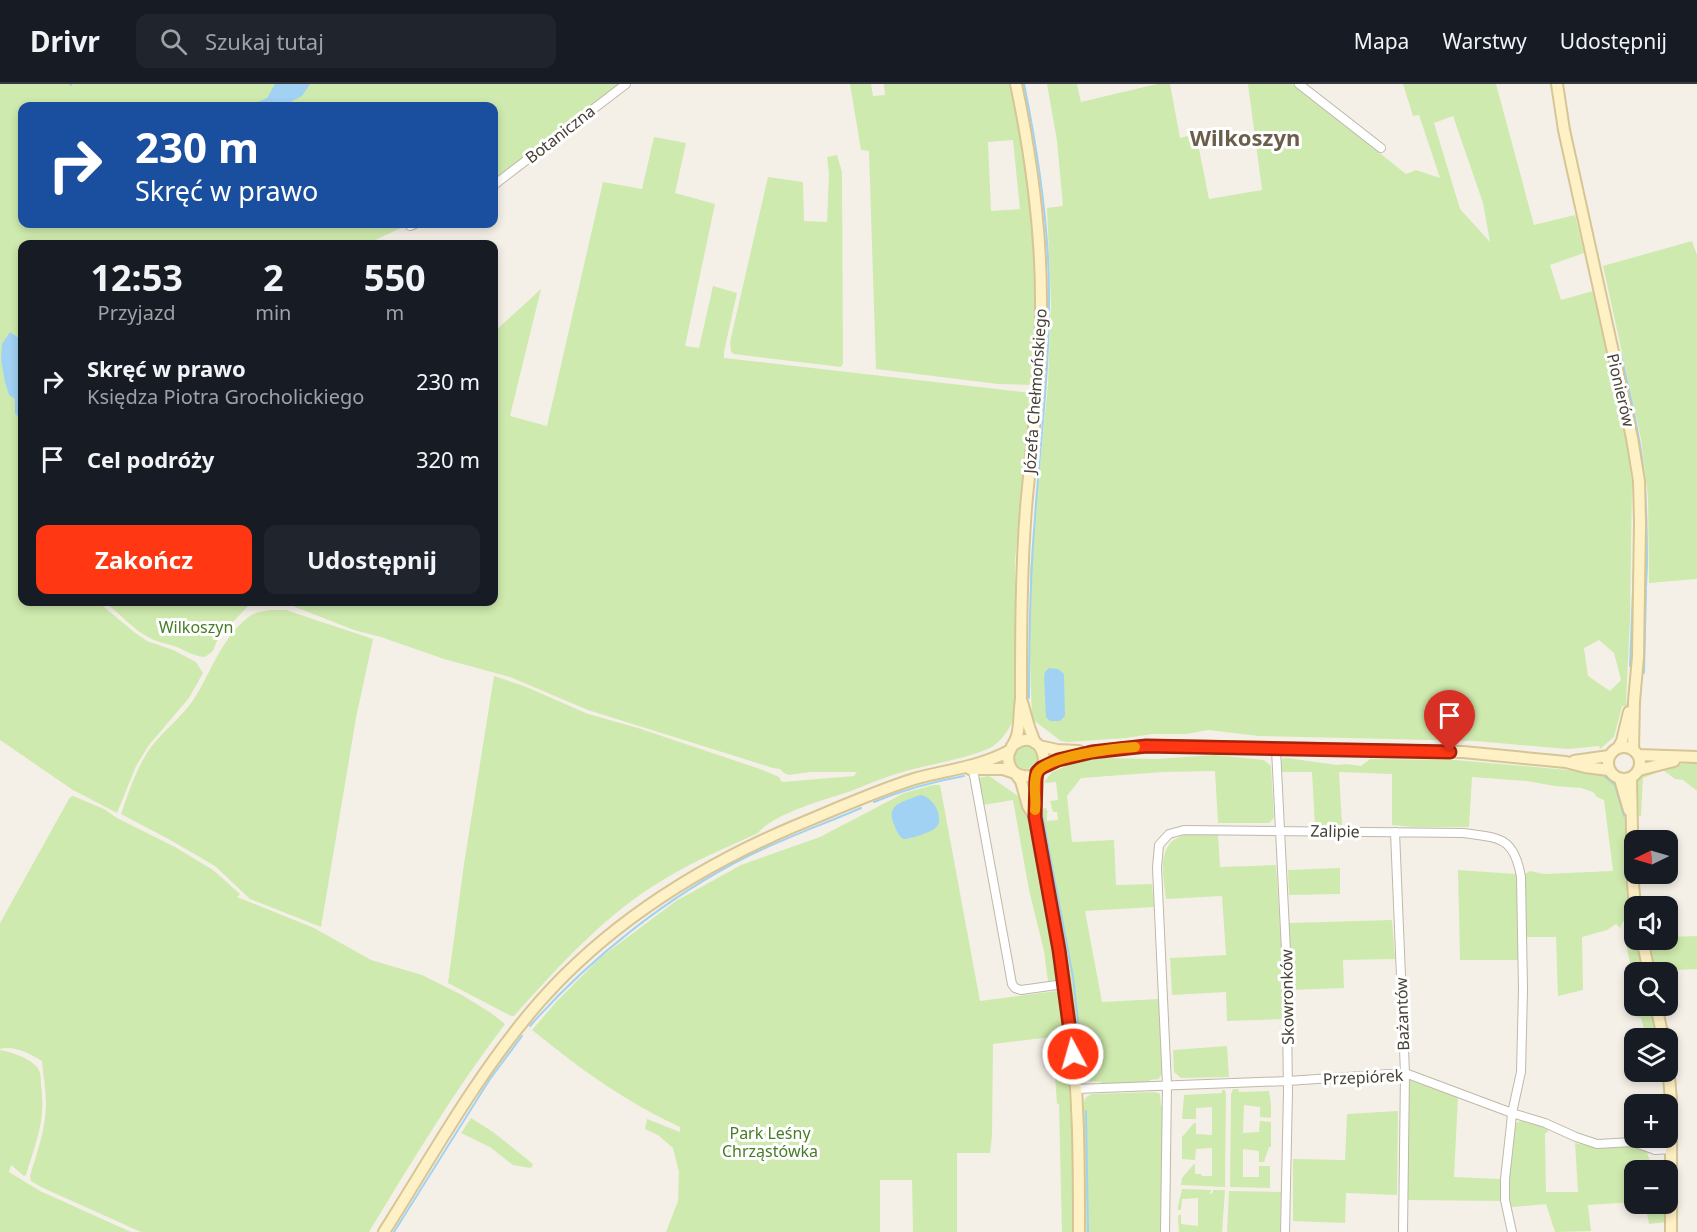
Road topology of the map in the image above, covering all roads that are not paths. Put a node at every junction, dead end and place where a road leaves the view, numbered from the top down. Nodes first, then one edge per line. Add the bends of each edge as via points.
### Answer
1 (626, 84) edge
2 (1016, 84) edge
3 (1299, 84) edge
4 (1557, 84) edge
5 (1381, 148) dead end
6 (498, 182) edge
7 (1021, 699) junction
8 (1634, 701) junction
9 (1037, 744) junction
10 (1011, 748) junction
11 (1275, 749) junction
12 (1092, 752) junction
13 (1614, 752) junction
14 (1635, 753) junction
15 (1693, 757) edge
16 (1566, 762) junction
17 (961, 769) junction
18 (973, 770) junction
19 (1039, 770) junction
20 (1609, 770) junction
21 (1015, 773) junction
22 (1635, 774) junction
23 (1620, 779) junction
24 (1035, 817) junction
25 (1631, 818) junction
26 (1279, 830) junction
27 (1395, 832) junction
28 (1634, 896) edge
29 (1064, 984) junction
30 (1405, 1073) junction
31 (1288, 1081) junction
32 (1669, 1082) edge
33 (1167, 1085) junction
34 (1076, 1089) junction
35 (1512, 1113) junction
36 (1671, 1149) junction
37 (384, 1232) edge
38 (1079, 1232) edge
39 (1166, 1232) edge
40 (1286, 1232) edge
41 (1403, 1232) edge
42 (1512, 1232) edge
43 (1671, 1232) edge

1 - 6 street, Botaniczna
2 - 7 street, Józefa Chełmońskiego via 1034,184 1041,301 1022,573
3 - 5 street
4 - 8 street, Pionierów via 1639,481
7 - 9 street, Józefa Chełmońskiego
7 - 10 street, Józefa Chełmońskiego via 1017,735
8 - 13 street via 1622,741
8 - 14 street
9 - 10 street via 1023,740
9 - 12 street via 1057,750
9 - 19 street via 1044,756
10 - 17 street
10 - 21 street via 1008,763
11 - 12 street via 1146,746
11 - 16 street via 1463,752
11 - 26 street, Skowronków
12 - 19 street via 1058,760
13 - 14 street via 1623,747
13 - 16 street
13 - 20 street via 1607,765
14 - 15 street
14 - 22 street via 1640,764
15 - 22 street
16 - 20 street
17 - 18 street
17 - 37 street via 882,790 737,852 665,893 605,938 556,984 510,1038
18 - 21 street via 1003,769
18 - 29 street via 1012,984 1021,990
19 - 21 street via 1026,776
19 - 24 street
20 - 23 street
21 - 24 street
22 - 23 street
22 - 25 street
23 - 25 street
24 - 29 street
25 - 28 street
26 - 27 street, Zalipie
26 - 31 street, Skowronków
26 - 33 street, Zalipie via 1184,830 1169,834 1159,846
27 - 30 street, Bażantów
27 - 35 street, Zalipie via 1490,837 1506,843 1514,852 1521,877 1523,990 1521,1072
29 - 34 street
30 - 31 street, Przepiórek
30 - 35 street, Przepiórek
30 - 41 street, Bażantów
31 - 33 street, Przepiórek
31 - 40 street, Skowronków
32 - 36 street
33 - 34 street, Przepiórek
33 - 39 street, Zalipie
34 - 38 street
35 - 36 street, Przepiórek via 1597,1144 1633,1142
35 - 42 street, Zalipie via 1505,1179
36 - 43 street

